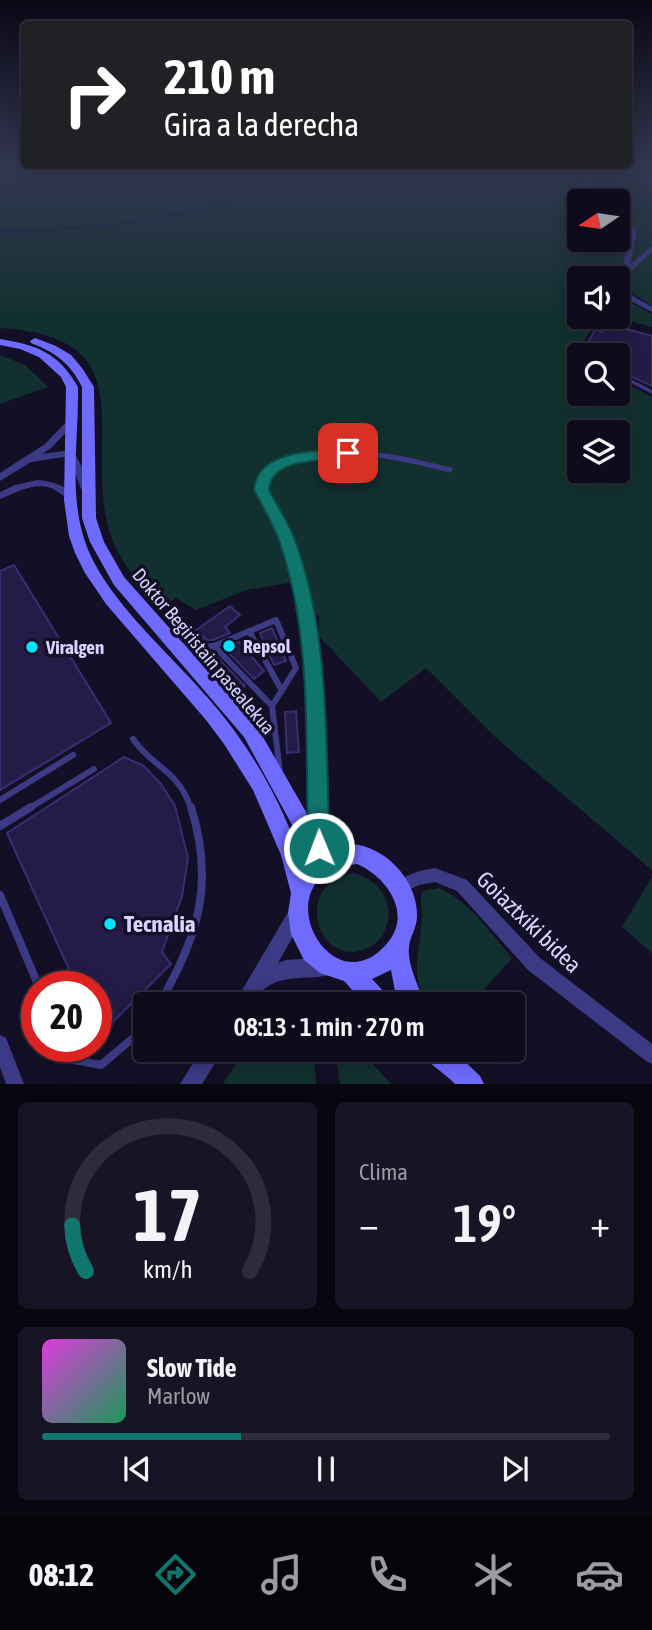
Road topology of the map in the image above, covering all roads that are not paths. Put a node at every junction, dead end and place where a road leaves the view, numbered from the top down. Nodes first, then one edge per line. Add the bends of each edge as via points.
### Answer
1 (630, 228) edge
2 (652, 248) edge
3 (630, 249) edge
4 (630, 268) edge
5 (630, 297) edge
6 (652, 310) edge
7 (0, 335) edge
8 (0, 342) edge
9 (630, 381) edge
10 (652, 392) edge
11 (72, 421) junction
12 (72, 456) junction
13 (30, 460) junction
14 (450, 470) dead end
15 (0, 478) edge
16 (0, 496) edge
17 (89, 496) junction
18 (71, 497) junction
19 (249, 631) junction
20 (176, 645) junction
21 (214, 646) junction
22 (282, 691) junction
23 (272, 706) junction
24 (133, 739) dead end
25 (73, 755) dead end
26 (94, 769) dead end
27 (282, 785) junction
28 (0, 800) edge
29 (0, 826) edge
30 (323, 854) junction
31 (400, 886) junction
32 (301, 891) junction
33 (0, 895) edge
34 (298, 912) junction
35 (398, 947) junction
36 (328, 967) junction
37 (32, 971) edge
38 (351, 972) junction
39 (256, 984) junction
40 (166, 992) edge
41 (251, 992) edge
42 (369, 992) edge
43 (407, 992) edge
44 (133, 1038) edge
45 (0, 1044) edge
46 (652, 1055) edge
47 (112, 1056) edge
48 (84, 1062) edge
49 (105, 1062) edge
50 (205, 1062) edge
51 (449, 1062) edge
52 (192, 1083) edge
53 (15, 1084) edge
54 (472, 1084) edge

1 - 3 street via 634,231
2 - 4 street
5 - 6 street
7 - 17 main road, Doktor Begiristain pasealekua via 34,340 58,350 82,371 88,387
8 - 11 main road, Doktor Begiristain pasealekua via 50,357 64,369 72,387
9 - 10 lane
11 - 12 main road, Doktor Begiristain pasealekua
11 - 13 street
12 - 13 street
12 - 17 street, Doktor Begiristain pasealekua
12 - 18 main road
13 - 15 street
14 - 30 lane via 348,453 287,460 264,477 262,490 288,542 308,622
16 - 18 street via 38,482 55,485
17 - 20 main road, Doktor Begiristain pasealekua via 89,518 106,561
18 - 32 main road via 75,535 83,557 108,596 240,751 285,841
19 - 21 lane
19 - 22 lane
19 - 22 lane via 276,621 296,668
20 - 21 lane
20 - 27 main road, Doktor Begiristain pasealekua via 250,731
21 - 23 lane
22 - 23 lane
23 - 27 lane
24 - 40 lane via 169,771 188,798 200,836 202,895 183,963
25 - 28 lane
26 - 29 lane
27 - 30 main road, Doktor Begiristain pasealekua
30 - 31 main road via 372,859 386,867
30 - 32 main road
31 - 35 main road via 407,912
31 - 46 street, Goiaztxiki bidea via 435,875 462,885 534,964
32 - 34 main road
33 - 37 lane
34 - 36 main road via 306,944
34 - 39 street
35 - 38 main road via 372,970
35 - 43 main road
36 - 38 main road
36 - 39 street via 286,970
38 - 42 main road
39 - 41 street
44 - 47 lane
45 - 53 street
48 - 49 lane
50 - 52 street
51 - 54 main road

